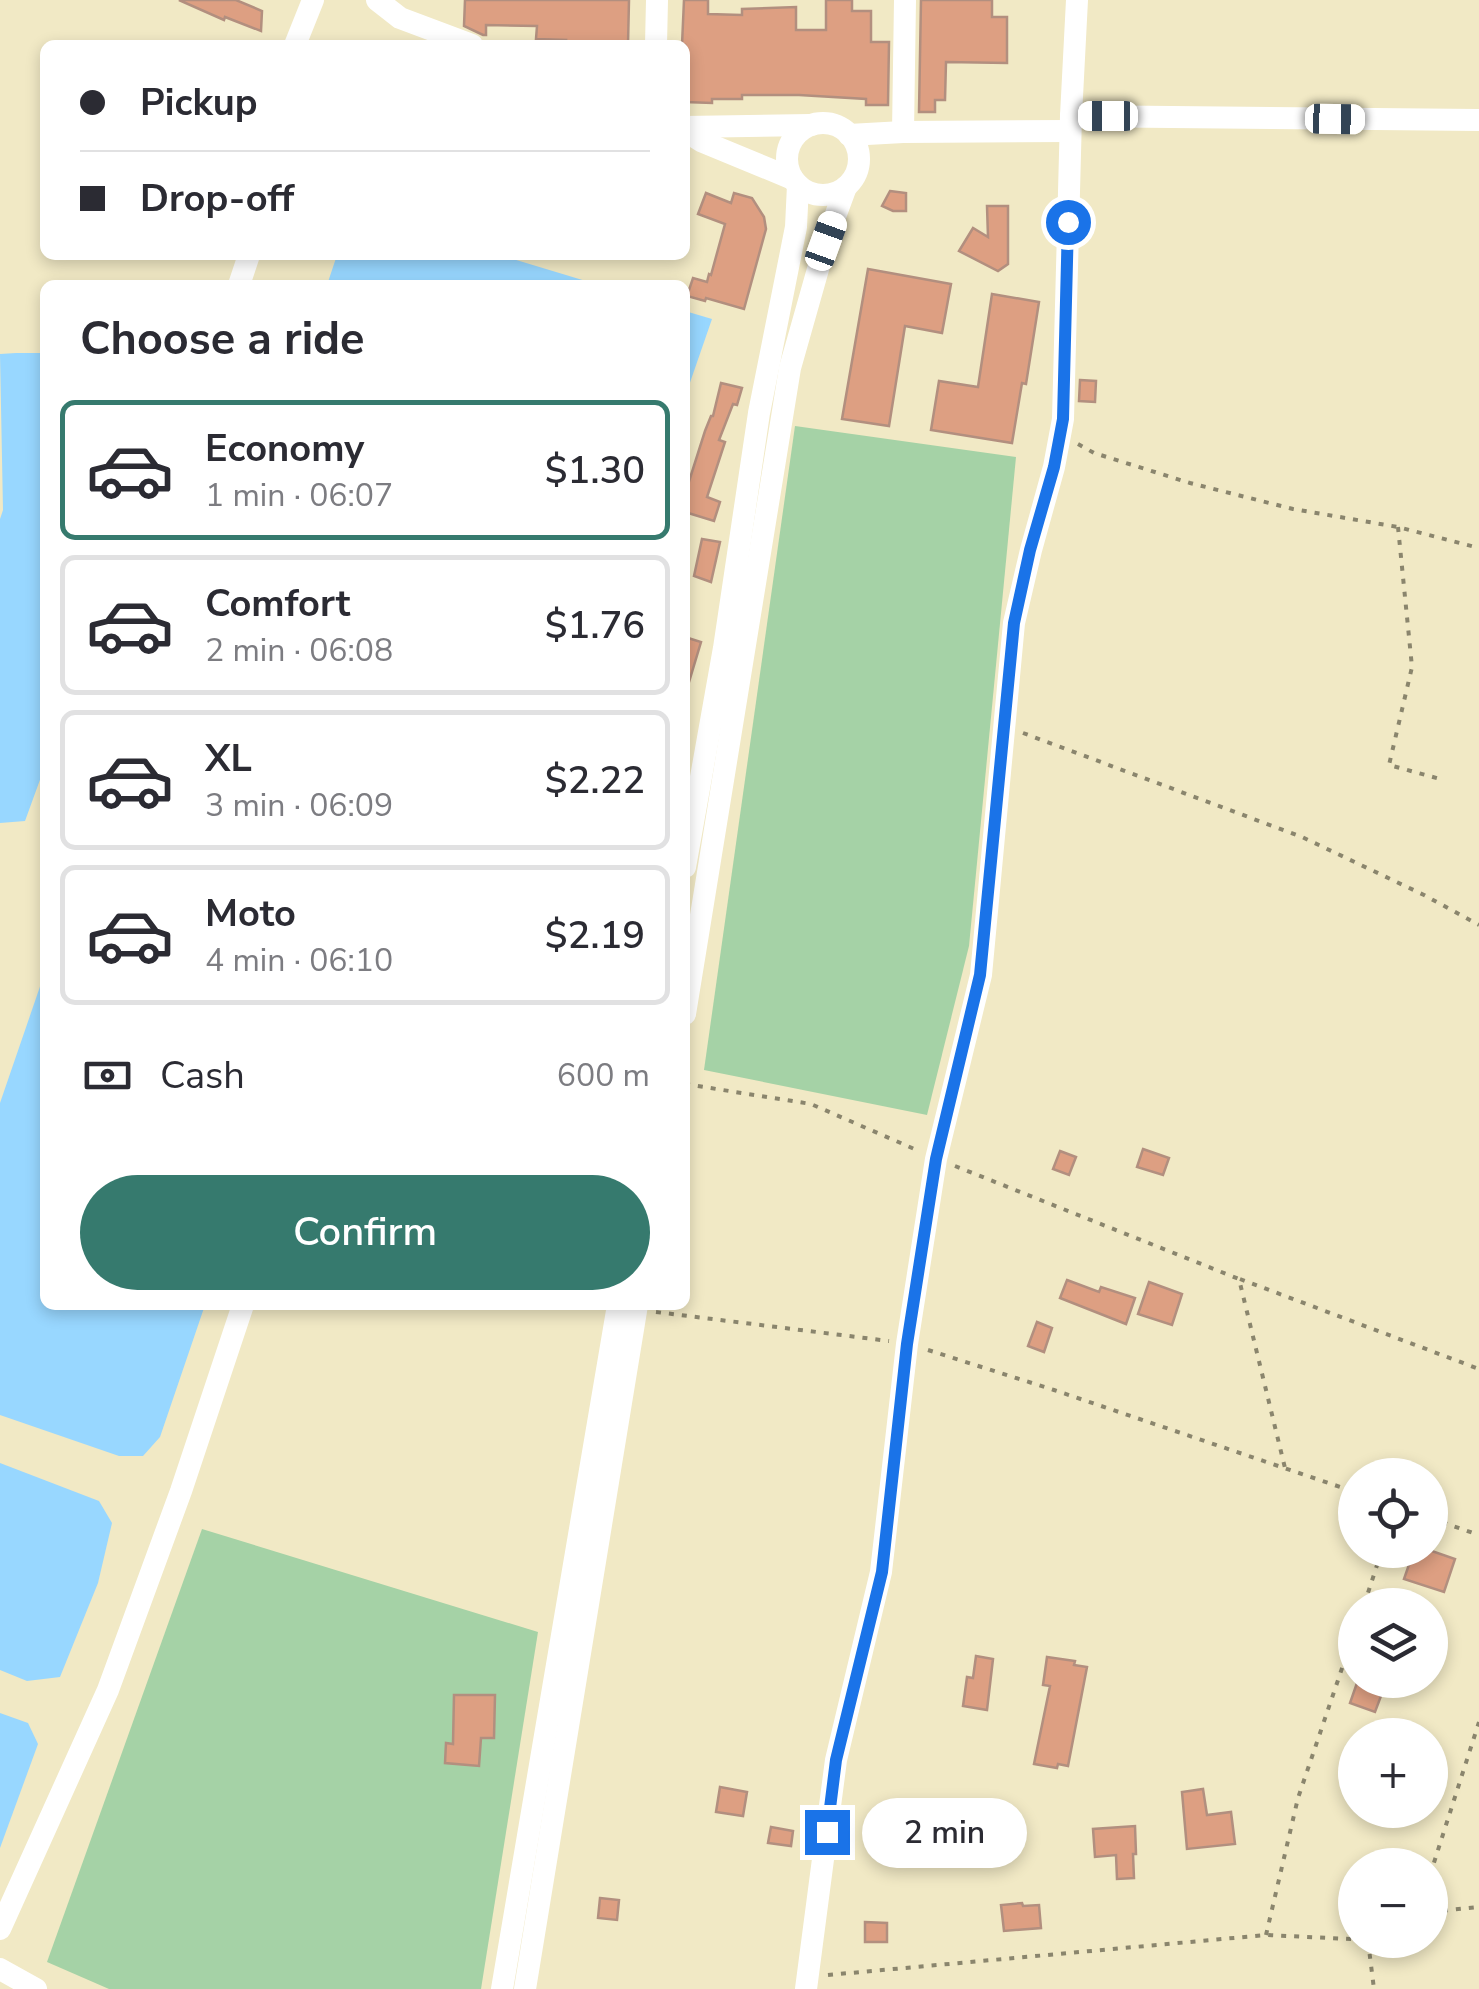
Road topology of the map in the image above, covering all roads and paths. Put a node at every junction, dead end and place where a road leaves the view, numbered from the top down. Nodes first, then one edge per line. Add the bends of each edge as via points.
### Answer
1 (313, 0) edge
2 (377, 0) edge
3 (657, 0) edge
4 (906, 0) edge
5 (1077, 0) edge
6 (400, 9) edge
7 (297, 40) edge
8 (462, 40) edge
9 (656, 40) edge
10 (1479, 120) edge
11 (1070, 124) junction
12 (811, 125) junction
13 (690, 129) edge
14 (903, 132) junction
15 (690, 133) edge
16 (849, 135) junction
17 (795, 182) junction
18 (846, 187) junction
19 (1063, 419) junction
20 (1398, 527) junction
21 (1479, 548) edge
22 (1005, 726) junction
23 (1444, 780) dead end
24 (690, 839) edge
25 (1479, 925) edge
26 (690, 983) edge
27 (690, 1085) edge
28 (936, 1159) junction
29 (1240, 1279) junction
30 (242, 1310) edge
31 (630, 1310) edge
32 (630, 1310) edge
33 (660, 1310) edge
34 (907, 1344) junction
35 (1479, 1369) edge
36 (1285, 1468) junction
37 (1338, 1486) edge
38 (1448, 1524) edge
39 (1479, 1534) edge
40 (1338, 1680) edge
41 (1479, 1722) edge
42 (1439, 1848) edge
43 (1479, 1907) edge
44 (1448, 1910) edge
45 (0, 1928) edge
46 (1266, 1935) junction
47 (1338, 1938) edge
48 (1371, 1958) edge
49 (0, 1969) edge
50 (807, 1983) edge
51 (36, 1989) edge
52 (502, 1989) edge
53 (525, 1989) edge
54 (1374, 1989) edge

1 - 7 street
2 - 6 street
3 - 9 street
4 - 14 street
5 - 11 street
6 - 8 street
10 - 11 street
11 - 14 street
11 - 19 street
12 - 13 street
12 - 16 street via 832,125
12 - 17 street via 789,147
14 - 16 street
15 - 17 street
16 - 18 street via 858,167
17 - 18 street via 812,194
17 - 24 street via 796,227
18 - 26 street via 790,368
19 - 20 path via 1072,440 1094,453 1293,509
19 - 22 street via 1014,623
20 - 21 path
20 - 23 path via 1412,667 1389,764
22 - 25 path via 1302,837
22 - 28 street via 980,975
27 - 28 path via 812,1104
28 - 29 path
28 - 34 street
29 - 35 path
29 - 36 path
30 - 45 street via 108,1690
31 - 52 street
32 - 53 street
33 - 34 path
34 - 36 path
34 - 50 street via 882,1572 836,1760
36 - 37 path
38 - 39 path
40 - 46 path via 1298,1798
41 - 42 path
43 - 44 path
46 - 47 path
46 - 50 path
48 - 54 path
49 - 51 street

